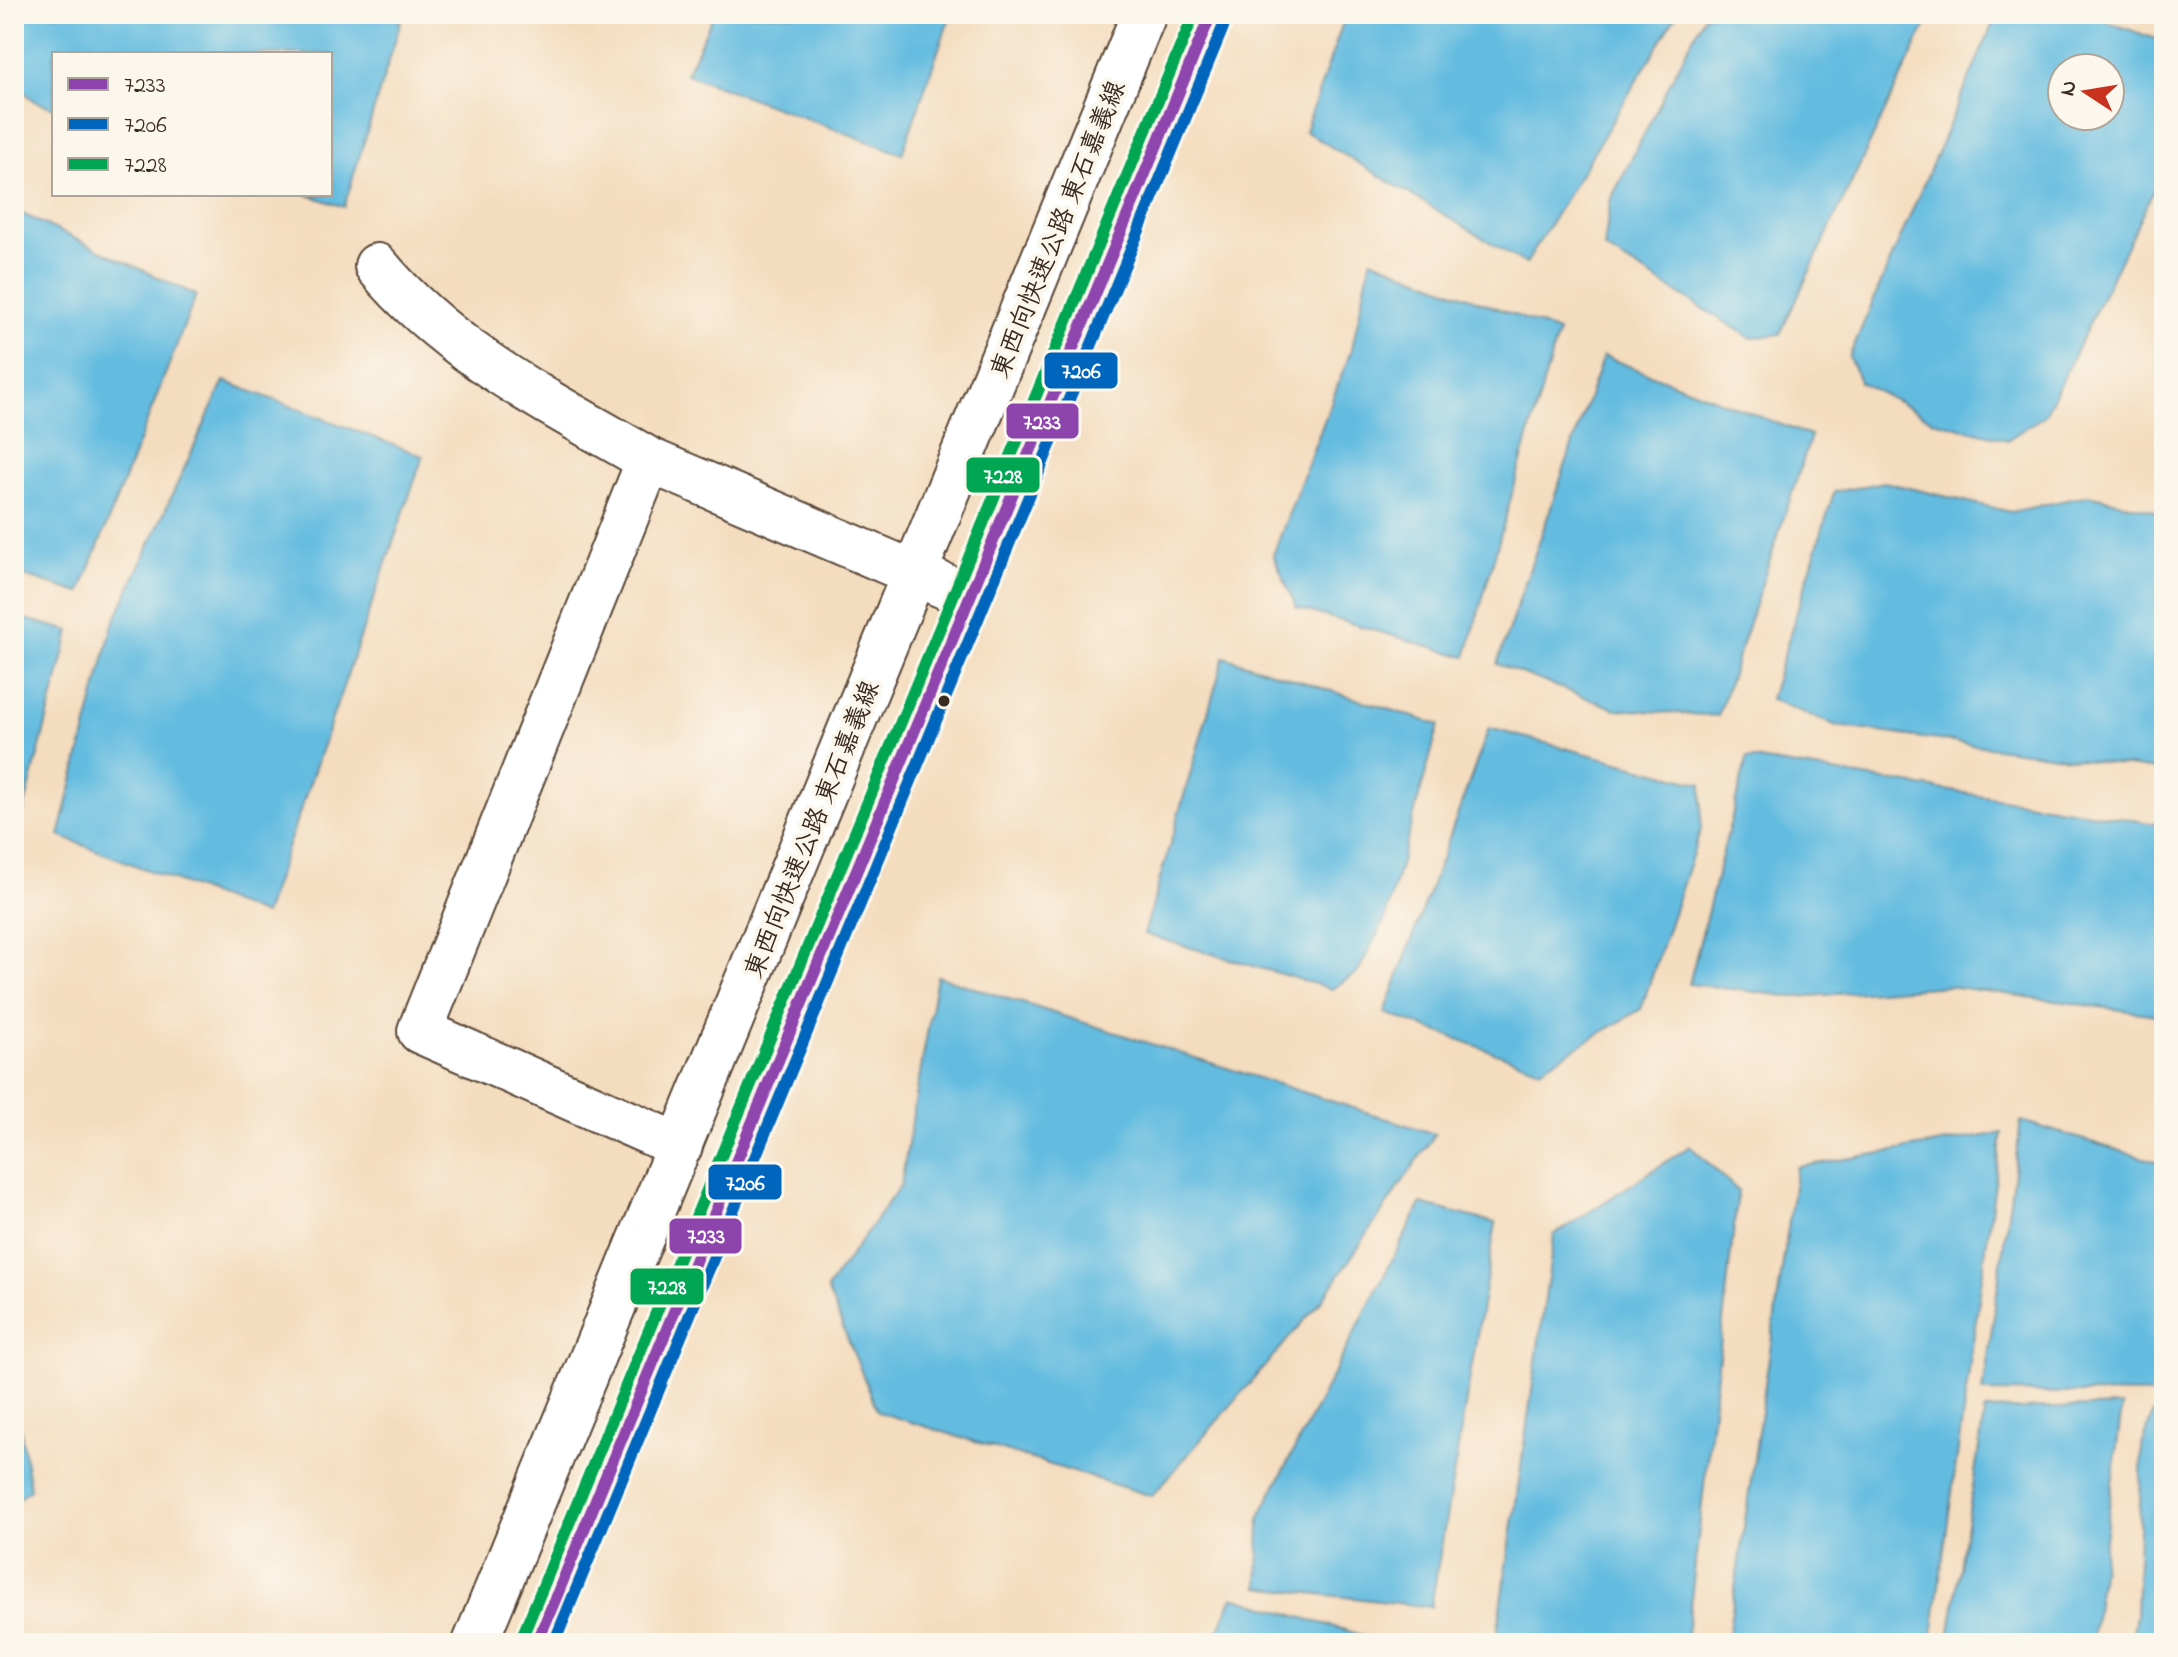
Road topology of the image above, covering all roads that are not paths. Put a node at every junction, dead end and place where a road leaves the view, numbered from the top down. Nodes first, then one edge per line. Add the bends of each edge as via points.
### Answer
1 (1144, 14) edge
2 (1211, 14) edge
3 (377, 266) dead end
4 (649, 460) junction
5 (916, 574) junction
6 (970, 597) junction
7 (680, 1146) junction
8 (475, 1643) edge
9 (537, 1643) edge

1 - 5 main road, 東西向快速公路 東石嘉義線
2 - 6 main road
3 - 4 main road via 410,305 483,363
4 - 5 main road
4 - 7 main road via 420,1031
5 - 6 main road
5 - 7 main road, 東西向快速公路 東石嘉義線
6 - 9 main road
7 - 8 main road, 東西向快速公路 東石嘉義線

